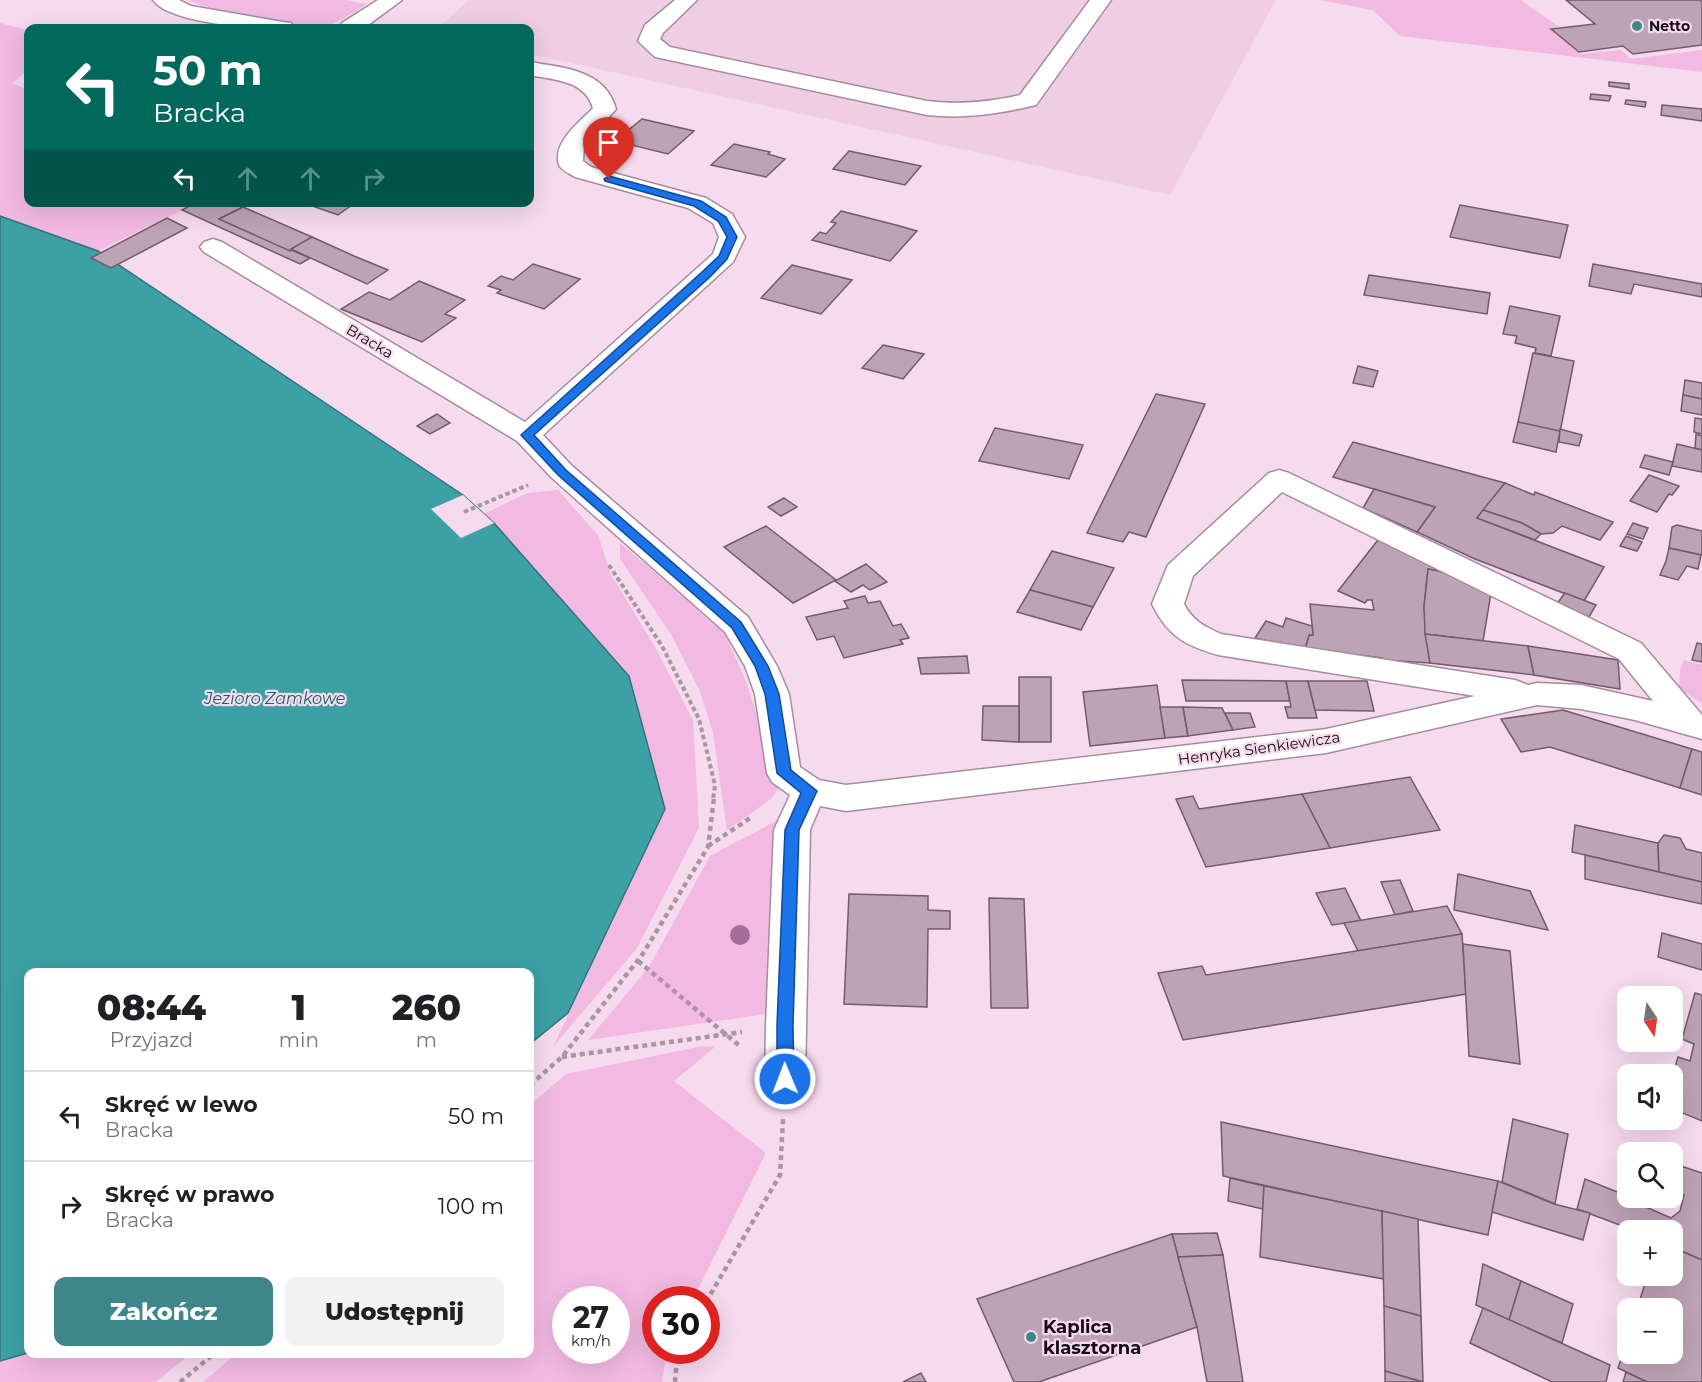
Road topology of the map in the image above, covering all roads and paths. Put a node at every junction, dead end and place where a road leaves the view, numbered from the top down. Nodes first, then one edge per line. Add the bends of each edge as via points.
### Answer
1 (163, 0) edge
2 (392, 0) edge
3 (687, 0) edge
4 (1101, 0) edge
5 (260, 24) edge
6 (356, 24) edge
7 (534, 70) edge
8 (213, 247) dead end
9 (527, 435) junction
10 (562, 472) junction
11 (520, 479) dead end
12 (528, 485) junction
13 (464, 512) dead end
14 (602, 556) dead end
15 (1537, 694) junction
16 (1695, 725) edge
17 (809, 791) junction
18 (638, 961) junction
19 (785, 1025) junction
20 (724, 1034) junction
21 (562, 1057) junction
22 (785, 1079) junction
23 (534, 1082) edge
24 (715, 1286) edge
25 (209, 1358) edge
26 (677, 1364) edge
27 (180, 1382) edge
28 (675, 1382) edge

1 - 5 street via 185,11
2 - 6 street
3 - 4 street via 653,30 649,41 663,52 955,111 992,109 1028,100
7 - 9 street via 576,78 591,84 603,96 604,109 572,144 570,164 583,172 697,203 723,219 732,237 724,257
8 - 9 street, Bracka
9 - 10 street, Bracka
10 - 12 path
10 - 17 street, Bracka via 736,625 761,666 772,694 784,773
11 - 12 path
12 - 13 path
14 - 18 path via 662,646 699,719 715,785 708,847
15 - 16 street, Henryka Sienkiewicza via 1581,697
15 - 16 street via 1218,644 1197,638 1175,621 1168,604 1179,572 1279,479 1630,651
15 - 17 street, Henryka Sienkiewicza via 1326,741 846,798
17 - 19 street via 792,830
18 - 20 path
18 - 21 path
19 - 20 path
19 - 22 street
20 - 21 path
20 - 22 path
21 - 23 path
22 - 24 path via 780,1175
25 - 27 path
26 - 28 path

